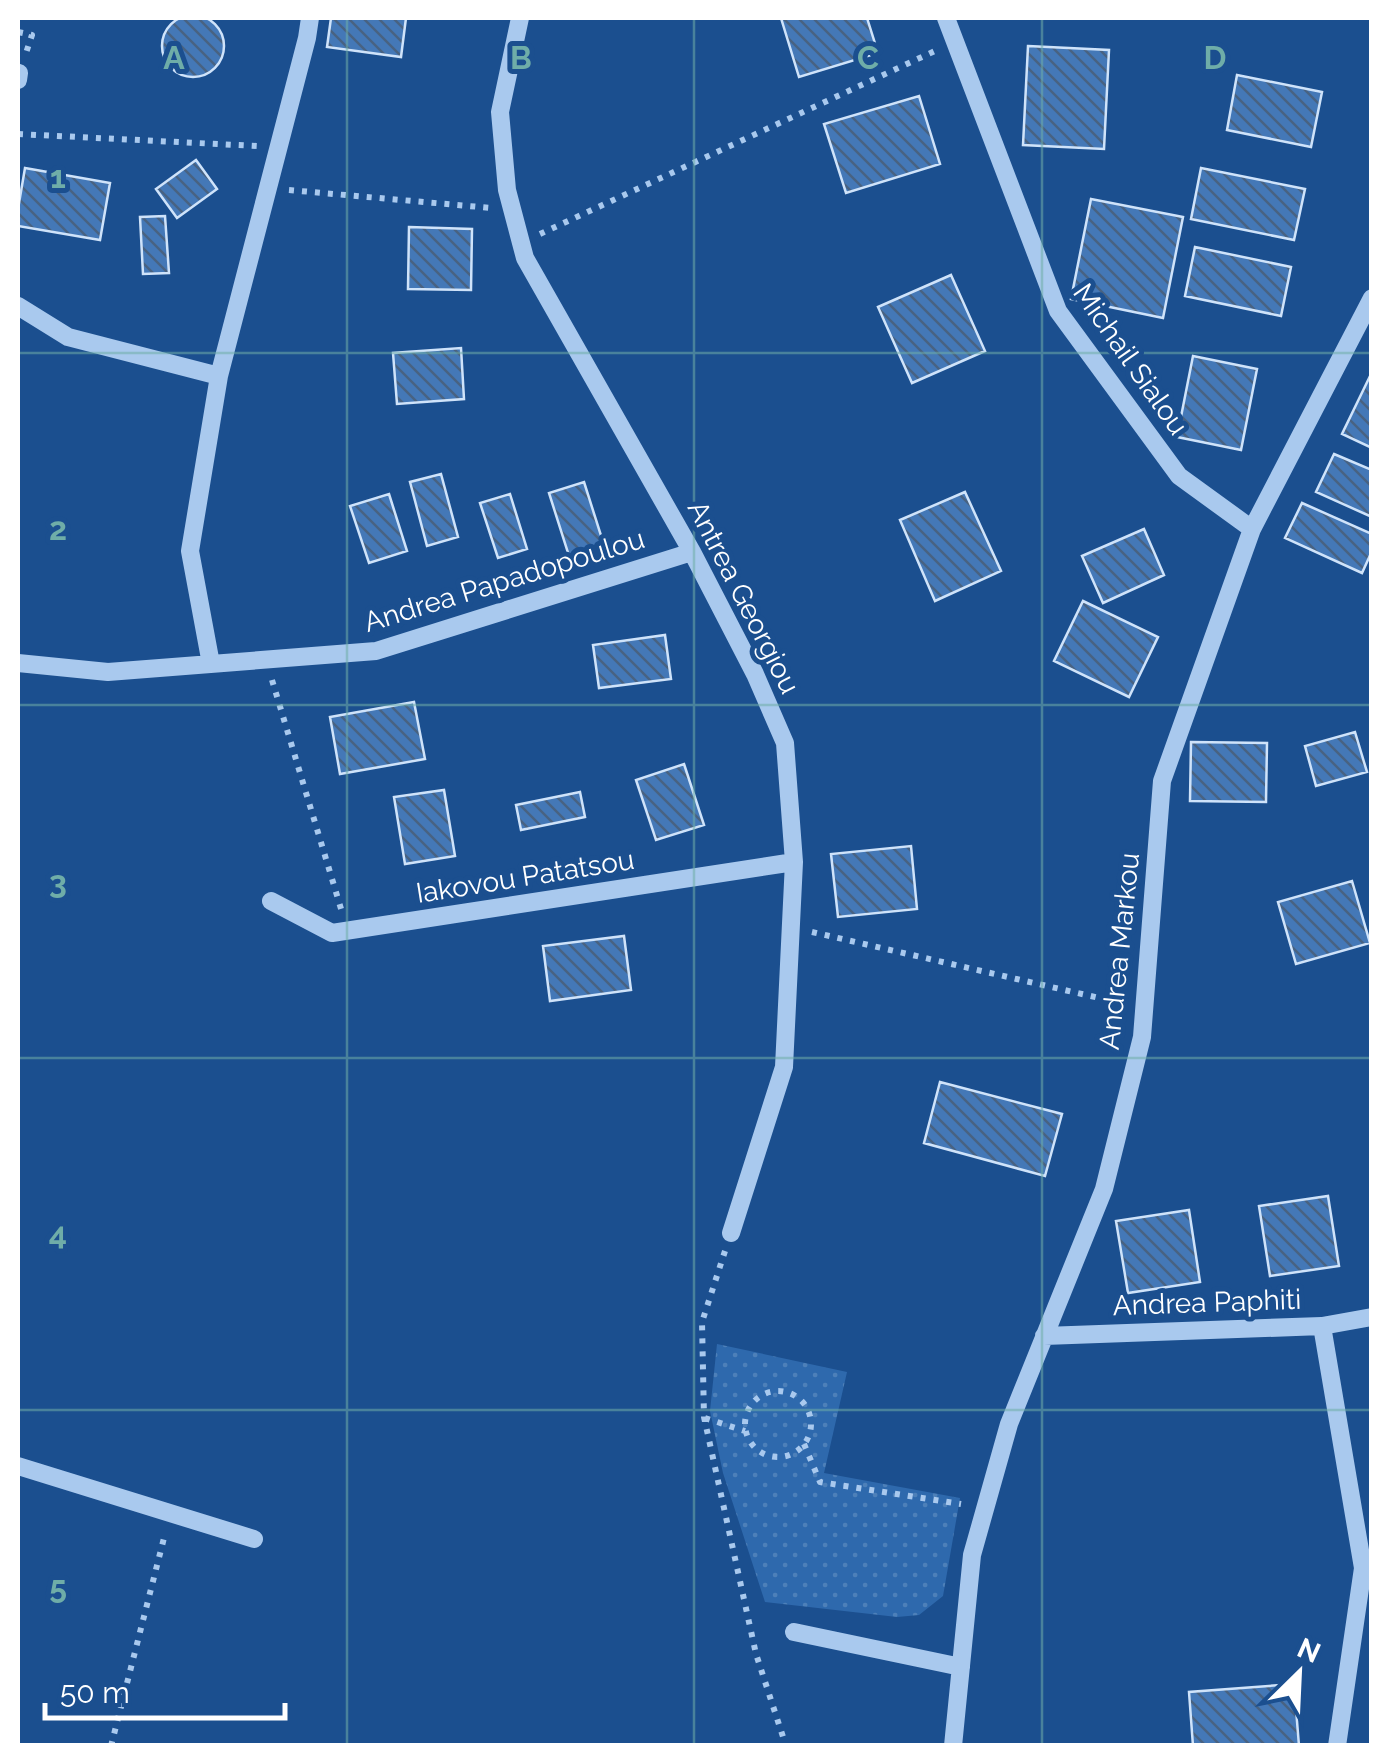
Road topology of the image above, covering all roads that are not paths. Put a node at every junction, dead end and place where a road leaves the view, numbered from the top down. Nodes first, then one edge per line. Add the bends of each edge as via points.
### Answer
1 (310, 18) edge
2 (520, 18) edge
3 (946, 18) edge
4 (1371, 299) edge
5 (18, 306) edge
6 (219, 376) junction
7 (1252, 529) junction
8 (692, 552) junction
9 (18, 663) edge
10 (211, 664) junction
11 (794, 862) junction
12 (271, 901) dead end
13 (731, 1233) road end
14 (1372, 1318) edge
15 (1322, 1326) junction
16 (1044, 1336) junction
17 (18, 1466) edge
18 (254, 1540) dead end
19 (1367, 1569) edge
20 (794, 1632) dead end
21 (961, 1666) junction
22 (953, 1746) edge
23 (1337, 1746) edge

1 - 6 street
2 - 8 street, Antrea Georgiou via 500,112 520,243
3 - 7 street, Michail Sialou via 1058,311 1179,476
4 - 7 street, Andrea Markou
5 - 6 street via 68,337
6 - 10 street via 190,551
7 - 16 street, Andrea Markou via 1162,781 1142,1036 1104,1188
8 - 10 street, Andrea Papadopoulou via 376,651
8 - 11 street, Antrea Georgiou via 785,742
9 - 10 street, Andrea Papadopoulou via 108,672
11 - 12 street, Iakovou Patatsou via 332,933
11 - 13 street, Antrea Georgiou via 784,1066
14 - 15 street, Andrea Paphiti
15 - 16 street, Andrea Paphiti
15 - 19 street
16 - 21 street, Andrea Markou via 1009,1424 972,1556
17 - 18 street
19 - 23 street
20 - 21 street
21 - 22 street, Andrea Markou

